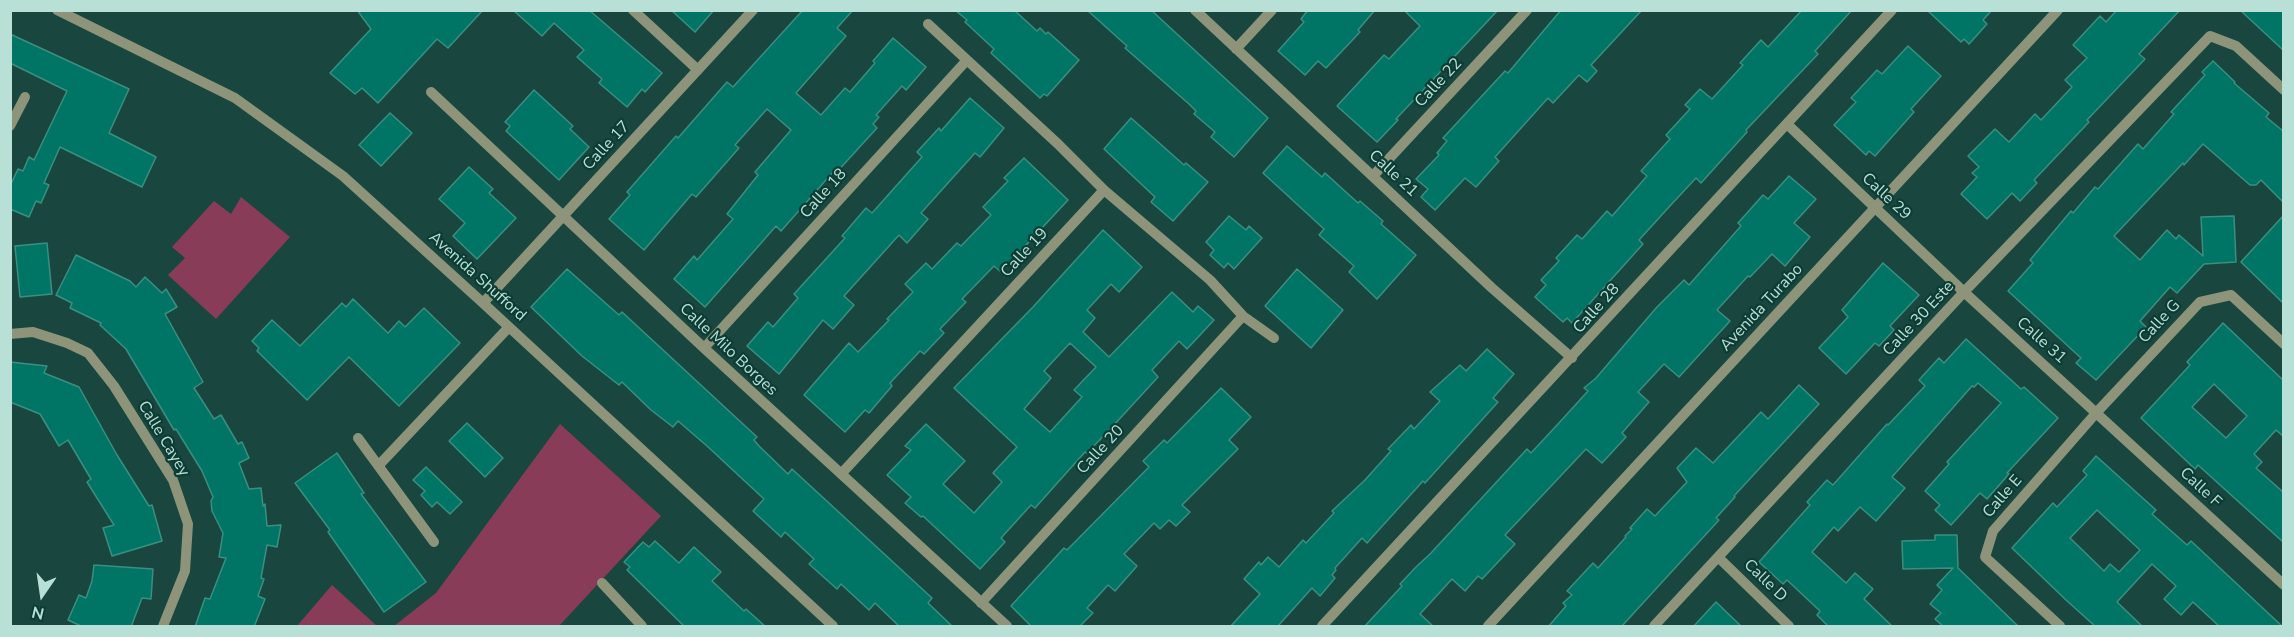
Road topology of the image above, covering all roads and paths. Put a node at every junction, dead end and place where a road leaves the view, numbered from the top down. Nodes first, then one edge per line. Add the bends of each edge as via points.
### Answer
1 (57, 10) edge
2 (633, 10) edge
3 (753, 10) edge
4 (1195, 10) edge
5 (1272, 10) edge
6 (1527, 10) edge
7 (1892, 10) edge
8 (2058, 10) edge
9 (928, 24) dead end
10 (1236, 49) junction
11 (966, 60) junction
12 (698, 70) junction
13 (2283, 90) edge
14 (431, 92) dead end
15 (25, 97) dead end
16 (1787, 124) junction
17 (10, 126) edge
18 (1373, 176) junction
19 (1104, 190) junction
20 (1876, 207) junction
21 (563, 216) junction
22 (1964, 292) junction
23 (483, 303) junction
24 (1243, 316) junction
25 (509, 327) junction
26 (10, 334) edge
27 (1274, 338) dead end
28 (2283, 344) edge
29 (704, 348) junction
30 (1572, 358) junction
31 (2097, 412) junction
32 (358, 438) dead end
33 (380, 464) junction
34 (841, 474) junction
35 (434, 542) dead end
36 (1719, 558) junction
37 (602, 584) dead end
38 (2283, 585) edge
39 (981, 603) junction
40 (163, 627) edge
41 (642, 627) edge
42 (832, 627) edge
43 (1007, 627) edge
44 (1322, 627) edge
45 (1488, 627) edge
46 (1654, 627) edge
47 (1790, 627) edge
48 (2060, 627) edge

1 - 23 street, Avenida Shufford via 235,98 343,176
2 - 12 street
3 - 12 street, Calle 17
4 - 10 street, Calle 21
5 - 10 street
6 - 18 street, Calle 22
7 - 16 street, Calle 28
8 - 20 street, Avenida Turabo
9 - 11 street
10 - 18 street, Calle 21
11 - 19 street
11 - 29 street, Calle 18
12 - 21 street, Calle 17
13 - 22 street, Calle 30 Este via 2236,46 2210,36
14 - 21 street, Calle Milo Borges
15 - 17 street
16 - 20 street, Calle 29
16 - 30 street, Calle 28
18 - 30 street, Calle 21
19 - 24 street via 1210,280
19 - 34 street, Calle 19
20 - 22 street, Calle 29
20 - 45 street, Avenida Turabo
21 - 23 street, Calle 17
21 - 29 street, Calle Milo Borges
22 - 31 street, Calle 31
22 - 36 street, Calle 30 Este
23 - 25 street, Avenida Shufford
24 - 27 street
24 - 39 street, Calle 20
25 - 33 street
25 - 42 street, Avenida Shufford
26 - 40 street, Calle Cayey via 33,332 88,353 114,386 173,480 188,524 186,571
28 - 31 street, Calle G via 2231,295 2200,302
29 - 34 street, Calle Milo Borges
30 - 44 street, Calle 28
31 - 38 street, Calle F
31 - 48 street, Calle E via 1993,531 1985,557
32 - 33 street
33 - 35 street
34 - 39 street, Calle Milo Borges
36 - 46 street, Calle 30 Este
36 - 47 street, Calle D
37 - 41 street
39 - 43 street, Calle Milo Borges

